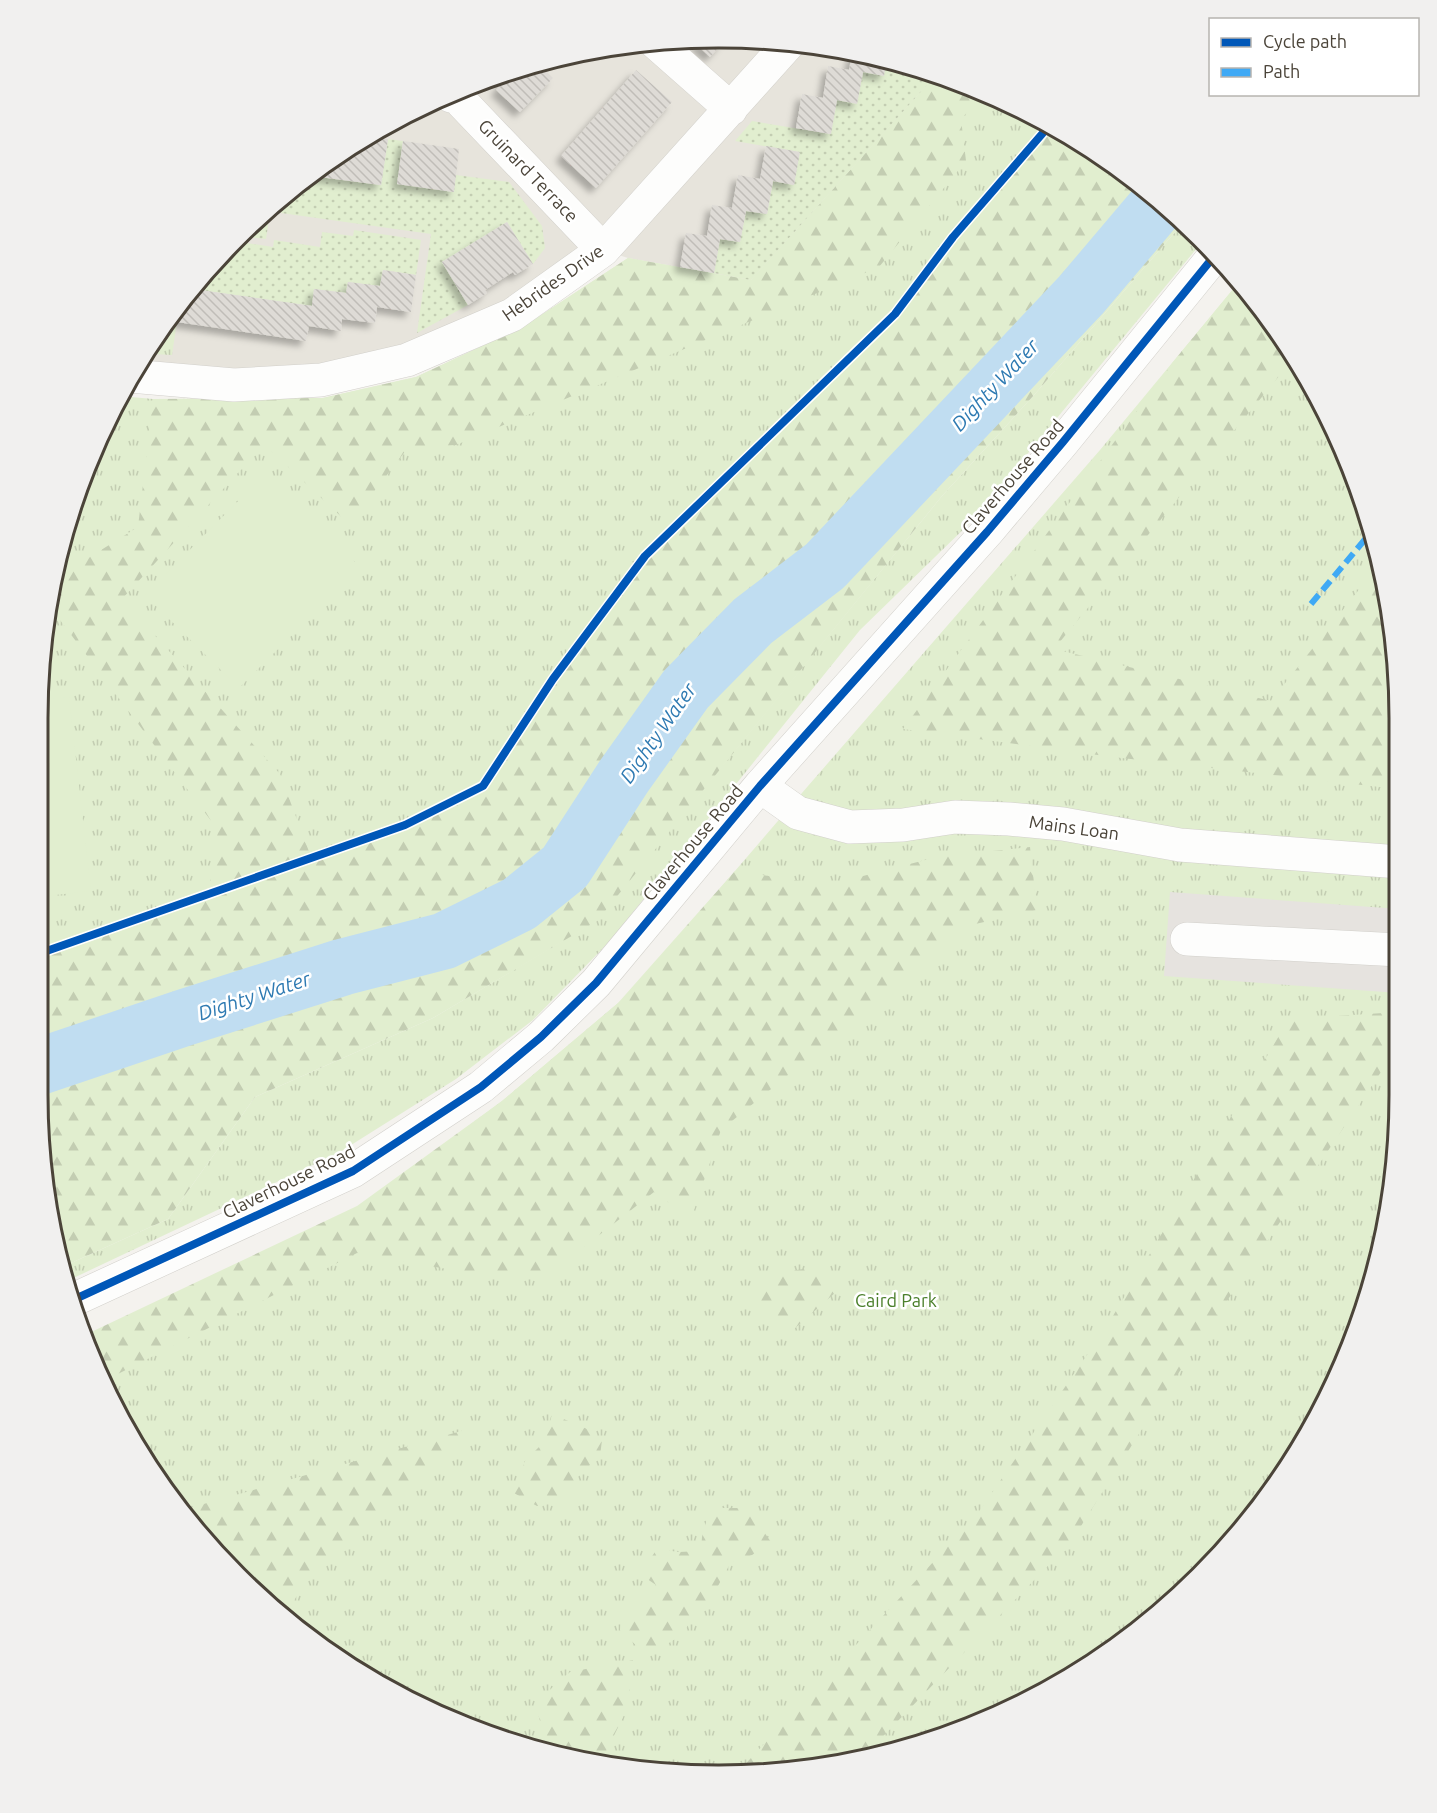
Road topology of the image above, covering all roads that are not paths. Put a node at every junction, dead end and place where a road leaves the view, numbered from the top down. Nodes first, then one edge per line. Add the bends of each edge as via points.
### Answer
1 (664, 50) edge
2 (782, 51) edge
3 (460, 100) edge
4 (731, 109) junction
5 (603, 249) junction
6 (1210, 262) edge
7 (142, 377) edge
8 (760, 786) junction
9 (1389, 861) edge
10 (1187, 939) dead end
11 (1389, 949) edge
12 (80, 1297) edge

1 - 4 street
2 - 4 street, Hebrides Drive
3 - 5 street, Gruinard Terrace
4 - 5 street, Hebrides Drive
5 - 7 street, Hebrides Drive via 512,315 407,360 321,380 234,385
6 - 8 street, Claverhouse Road via 987,532
8 - 9 street, Mains Loan via 798,813 850,827 903,825 955,817 1009,819 1063,824 1180,845
8 - 12 street, Claverhouse Road via 596,983 542,1037 481,1087 353,1170
10 - 11 street

